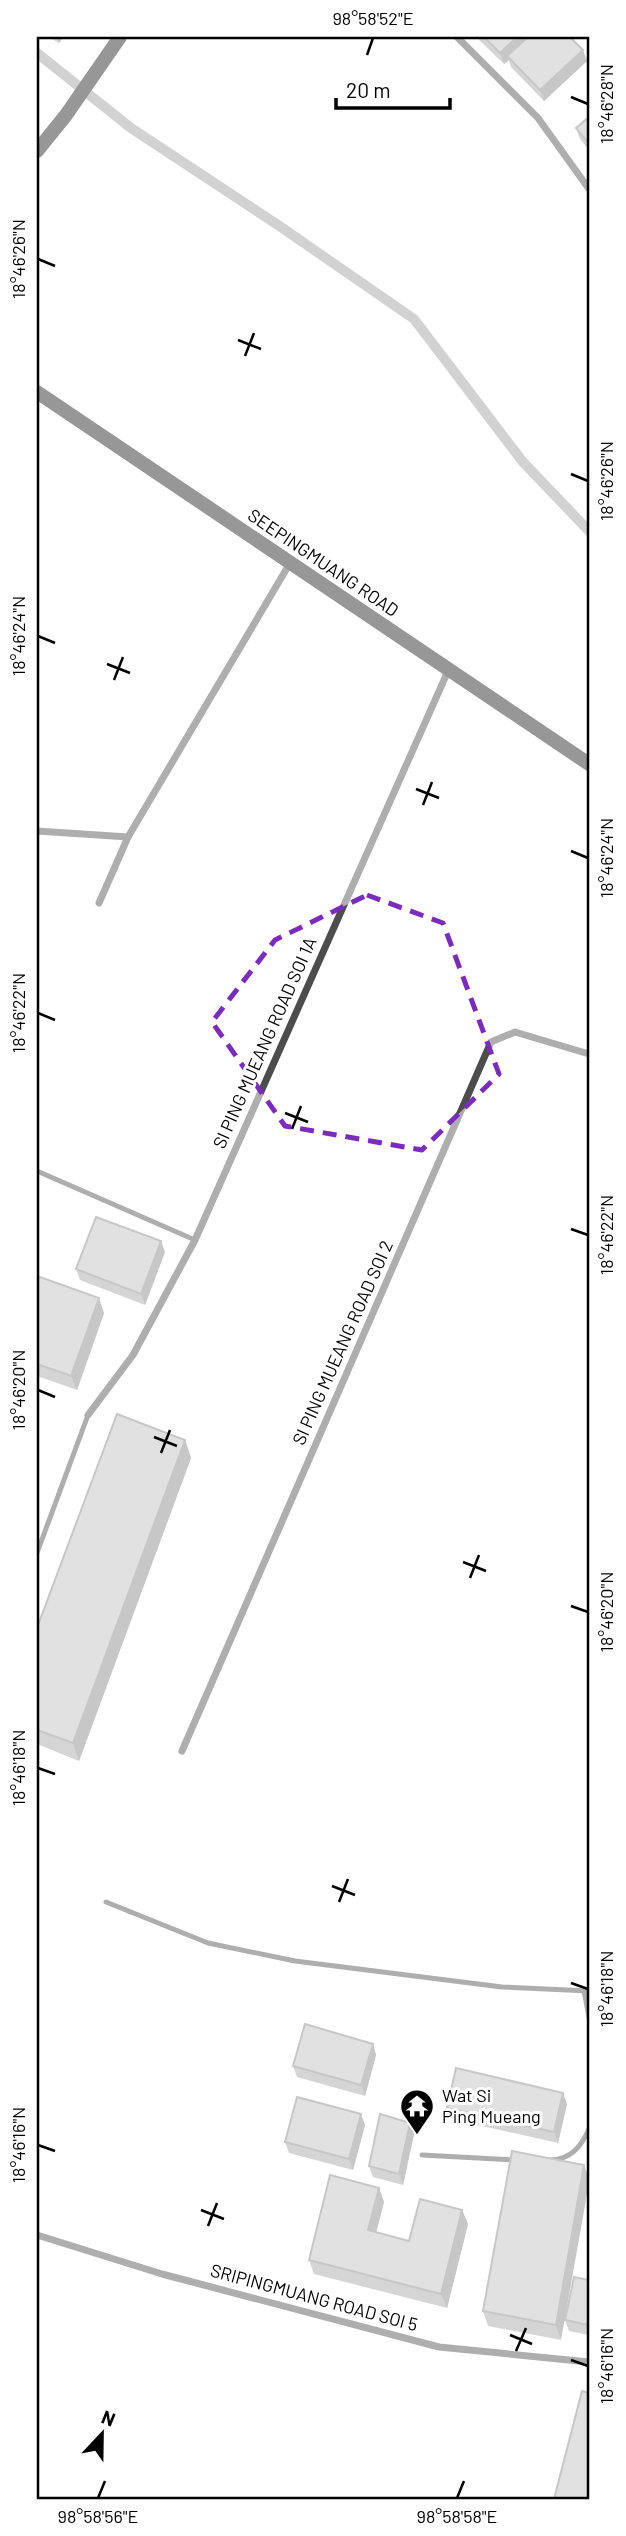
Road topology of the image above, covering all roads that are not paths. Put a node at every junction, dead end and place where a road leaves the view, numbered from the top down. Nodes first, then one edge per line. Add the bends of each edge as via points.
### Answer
1 (120, 37) edge
2 (457, 37) edge
3 (37, 151) edge
4 (589, 189) edge
5 (37, 392) edge
6 (290, 563) junction
7 (448, 671) junction
8 (589, 764) edge
9 (37, 831) edge
10 (128, 837) junction
11 (99, 902) dead end
12 (589, 1054) edge
13 (37, 1171) edge
14 (195, 1240) junction
15 (88, 1415) joint
16 (37, 1553) edge
17 (182, 1751) dead end
18 (106, 1902) dead end
19 (587, 1991) edge
20 (589, 2017) edge
21 (589, 2129) edge
22 (422, 2155) dead end
23 (528, 2161) edge
24 (539, 2161) edge
25 (37, 2235) edge
26 (589, 2362) edge

1 - 3 street
2 - 4 street via 538,118
5 - 6 street, SEEPINGMUANG ROAD
6 - 7 street, SEEPINGMUANG ROAD
6 - 10 street
7 - 8 street, SEEPINGMUANG ROAD
7 - 14 street, SI PING MUEANG ROAD SOI 1A
9 - 10 street
10 - 11 street
12 - 17 street, SI PING MUEANG ROAD SOI 2 via 515,1032 491,1042
13 - 14 lane
14 - 15 street, SI PING MUEANG ROAD SOI 1A via 133,1355
15 - 16 lane
18 - 19 lane via 208,1943 295,1961 502,1987
19 - 20 lane
21 - 24 lane via 570,2155
22 - 23 lane
25 - 26 street, SRIPINGMUANG ROAD SOI 5 via 162,2274 439,2347

